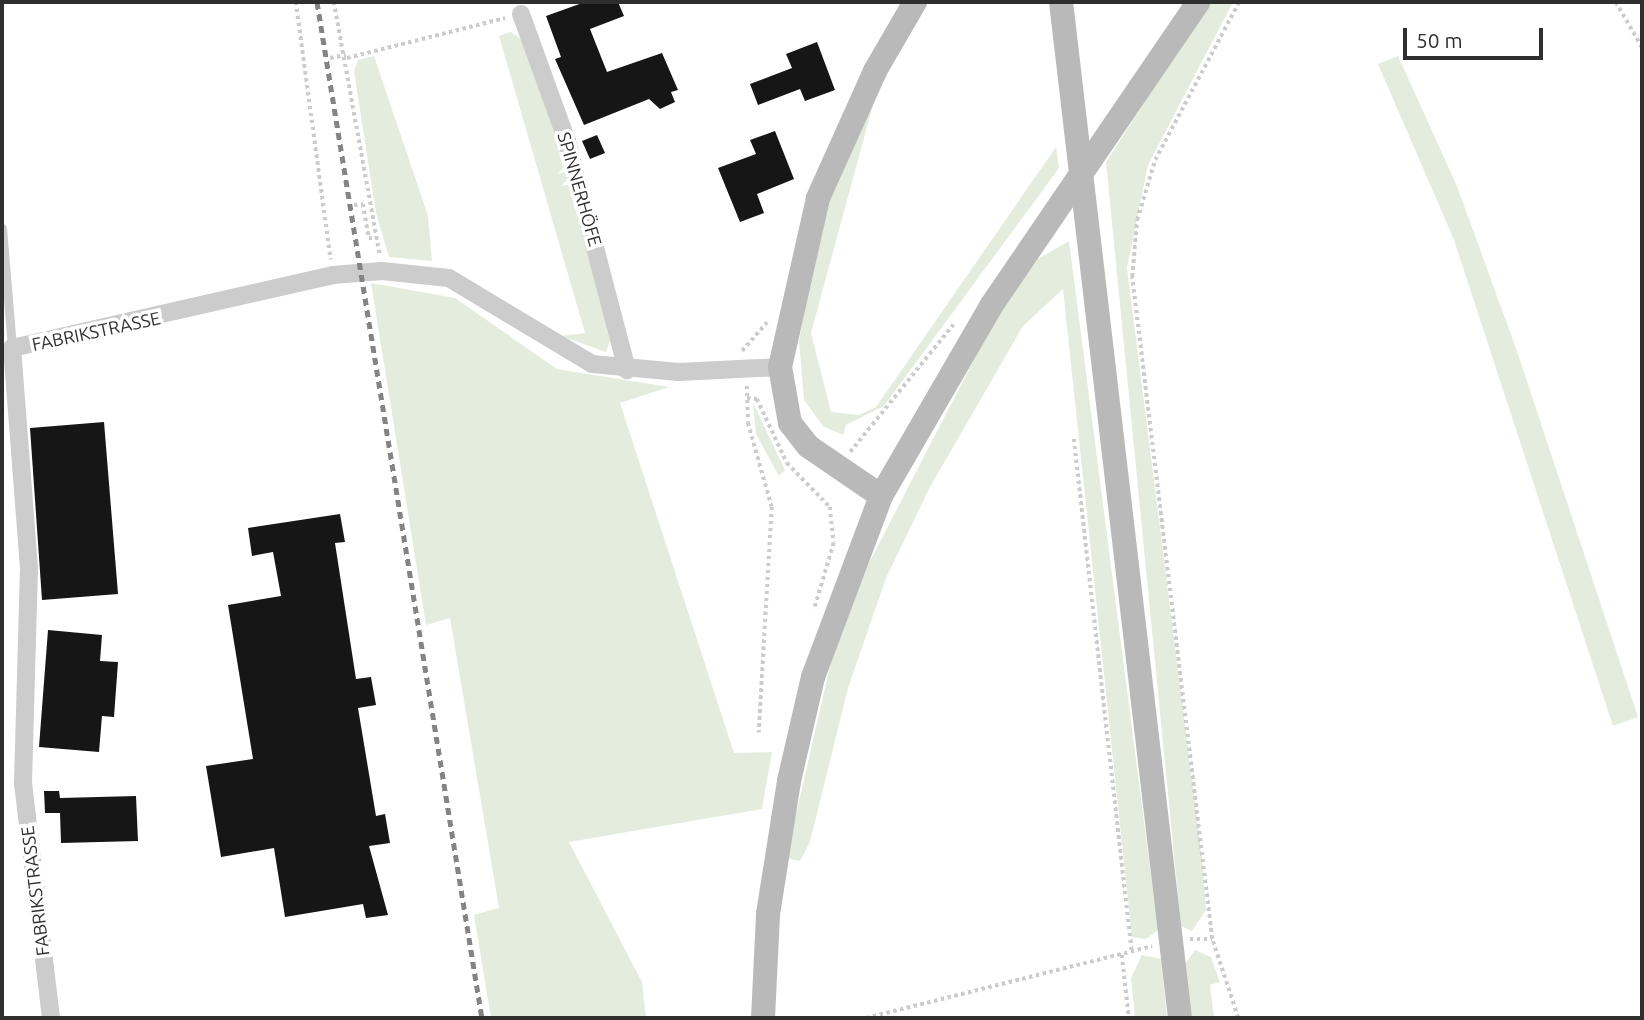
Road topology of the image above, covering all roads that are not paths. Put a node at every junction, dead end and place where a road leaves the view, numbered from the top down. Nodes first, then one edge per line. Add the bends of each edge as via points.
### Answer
1 (915, 2) edge
2 (1061, 2) edge
3 (1198, 2) edge
4 (521, 14) road end
5 (2, 228) edge
6 (12, 348) junction
7 (780, 367) junction
8 (627, 370) junction
9 (881, 496) junction
10 (51, 1018) edge
11 (763, 1018) edge
12 (1180, 1018) edge

1 - 7 main road via 875,71 818,198
2 - 12 main road via 1093,243
3 - 9 main road via 991,306
4 - 8 street, SPINNERHÖFE via 567,141
5 - 6 lane
6 - 8 street, FABRIKSTRASSE via 333,275 382,271 449,278 592,364
6 - 10 street, FABRIKSTRASSE via 29,568 23,783
7 - 8 street, FABRIKSTRASSE
7 - 9 main road via 790,423 808,446
9 - 11 main road via 813,677 789,780 768,914

